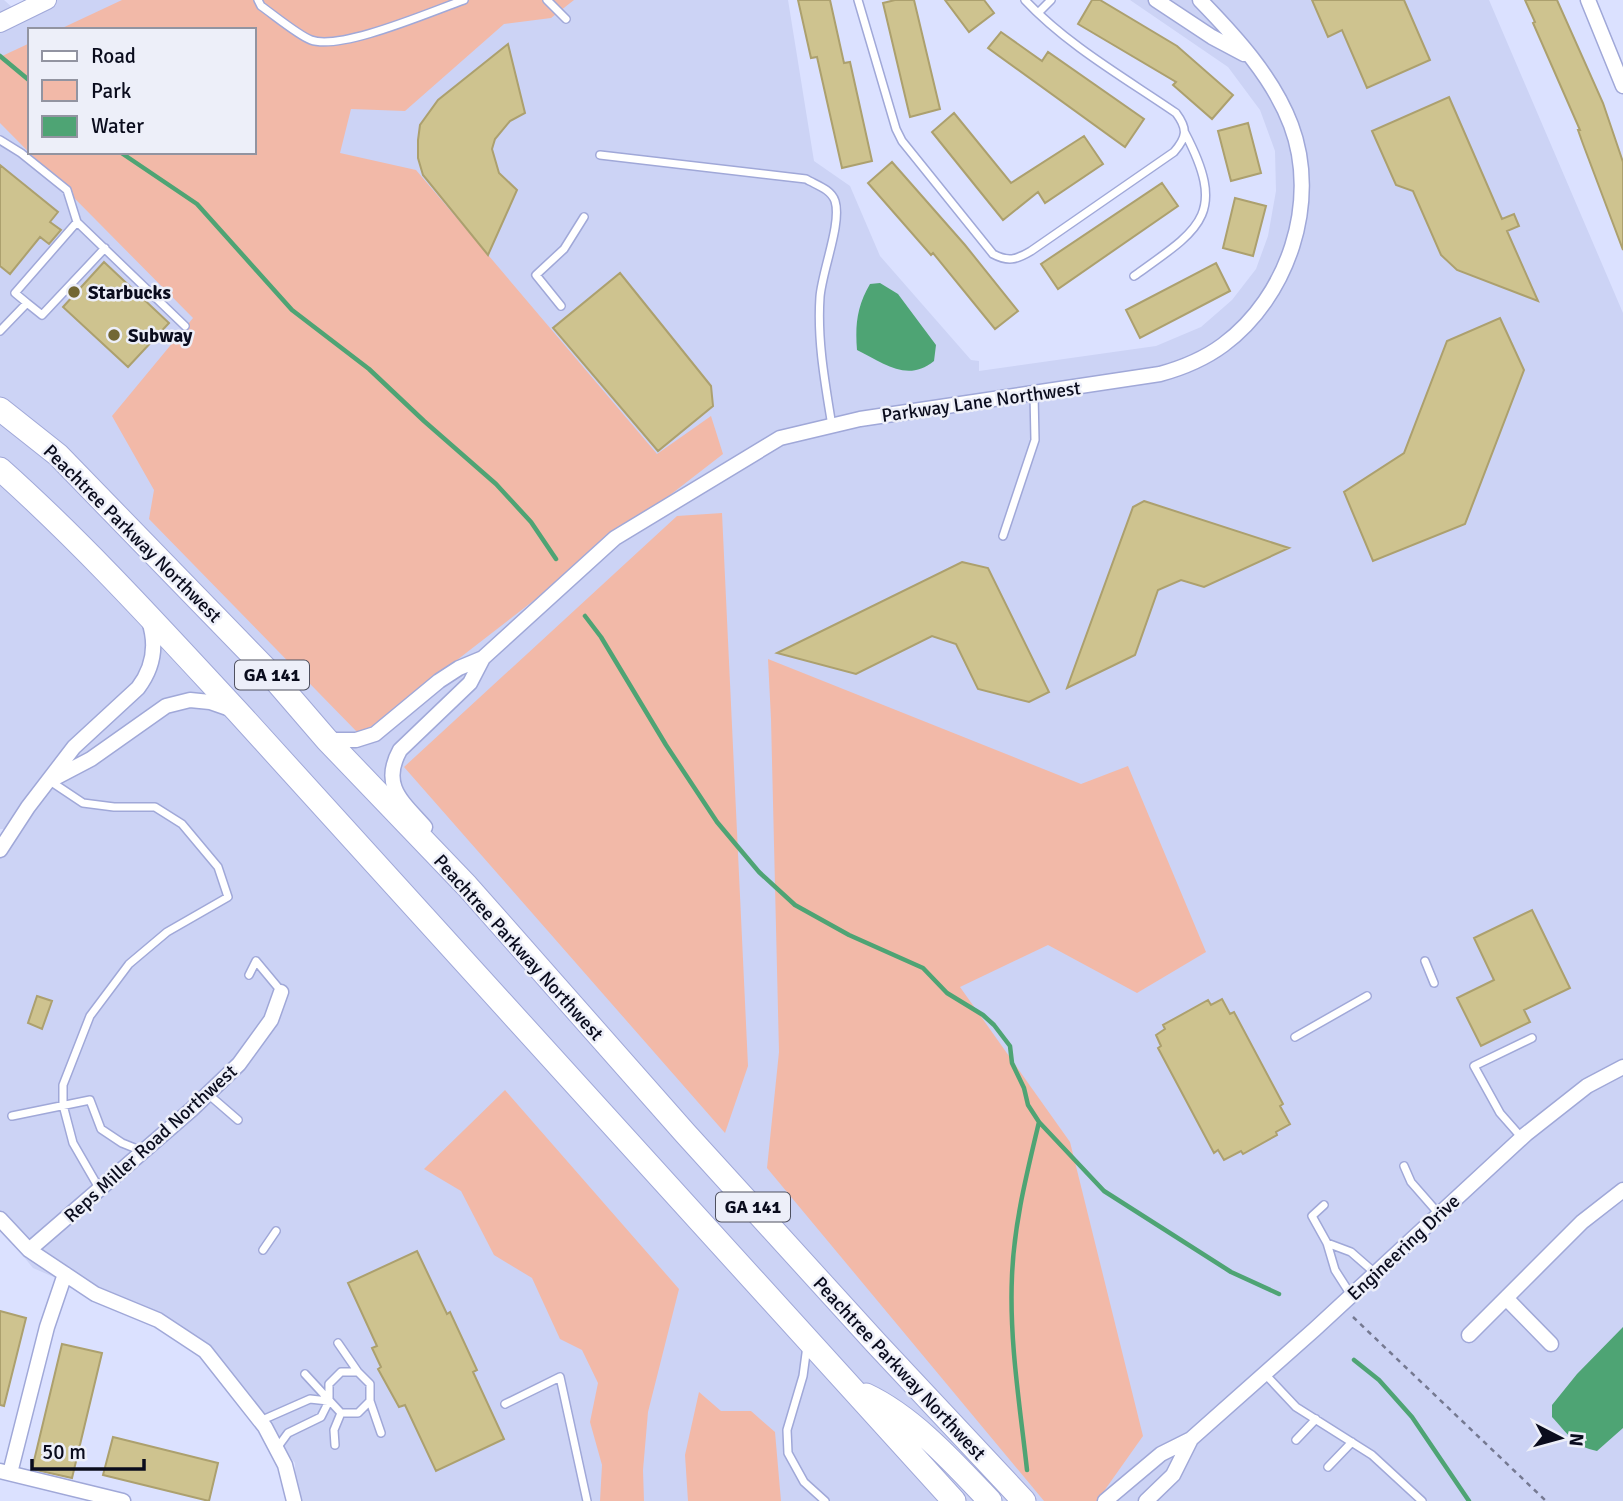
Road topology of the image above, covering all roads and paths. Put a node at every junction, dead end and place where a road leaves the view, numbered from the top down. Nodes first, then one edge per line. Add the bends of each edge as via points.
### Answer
1 (47, 0) edge
2 (258, 0) edge
3 (464, 0) edge
4 (547, 0) edge
5 (858, 0) edge
6 (1025, 0) edge
7 (1051, 0) edge
8 (1156, 0) edge
9 (1200, 0) edge
10 (1588, 0) edge
11 (1038, 13) junction
12 (566, 19) dead end
13 (0, 23) edge
14 (1252, 58) junction
15 (1623, 86) edge
16 (1185, 132) junction
17 (0, 140) edge
18 (600, 155) dead end
19 (584, 217) dead end
20 (77, 222) junction
21 (104, 248) junction
22 (1134, 276) dead end
23 (27, 303) junction
24 (561, 306) dead end
25 (185, 326) dead end
26 (0, 331) edge
27 (1034, 393) junction
28 (5, 407) edge
29 (832, 426) junction
30 (0, 469) edge
31 (1003, 536) dead end
32 (147, 614) junction
33 (483, 658) junction
34 (237, 710) junction
35 (327, 740) junction
36 (50, 781) junction
37 (0, 849) edge
38 (467, 886) junction
39 (1425, 961) dead end
40 (249, 975) dead end
41 (1434, 984) dead end
42 (281, 992) joint
43 (1367, 996) dead end
44 (1295, 1037) dead end
45 (1532, 1038) dead end
46 (1623, 1067) edge
47 (208, 1094) junction
48 (63, 1105) junction
49 (12, 1116) dead end
50 (238, 1120) dead end
51 (1522, 1138) junction
52 (142, 1151) junction
53 (1404, 1166) dead end
54 (99, 1188) junction
55 (1623, 1190) edge
56 (1324, 1205) dead end
57 (1439, 1213) junction
58 (0, 1219) edge
59 (276, 1231) dead end
60 (1326, 1243) junction
61 (29, 1250) junction
62 (263, 1250) dead end
63 (1375, 1273) junction
64 (65, 1274) junction
65 (1351, 1295) junction
66 (1506, 1298) junction
67 (1353, 1317) dead end
68 (1469, 1335) dead end
69 (808, 1341) junction
70 (338, 1343) dead end
71 (1551, 1344) dead end
72 (358, 1372) junction
73 (1264, 1373) junction
74 (305, 1374) dead end
75 (854, 1389) junction
76 (329, 1401) junction
77 (370, 1401) junction
78 (505, 1404) dead end
79 (341, 1413) junction
80 (1316, 1419) junction
81 (260, 1421) junction
82 (381, 1433) dead end
83 (1191, 1439) junction
84 (1296, 1440) dead end
85 (1352, 1442) junction
86 (335, 1445) dead end
87 (276, 1448) junction
88 (1328, 1466) dead end
89 (5, 1472) edge
90 (123, 1501) edge
91 (294, 1501) edge
92 (587, 1501) edge
93 (824, 1501) edge
94 (954, 1501) edge
95 (990, 1501) edge
96 (1024, 1501) edge
97 (1105, 1501) edge
98 (1146, 1501) edge
99 (1422, 1501) edge
100 (1546, 1501) edge

1 - 13 street
2 - 3 lane via 311,40 330,42
4 - 12 lane
5 - 16 lane via 902,141 993,254 1005,260 1031,251 1174,152
6 - 11 lane
7 - 11 lane
8 - 14 street, Parkway Lane Northwest
9 - 14 street, Parkway Lane Northwest
10 - 15 street
11 - 16 lane via 1176,113
14 - 27 street, Parkway Lane Northwest via 1292,126 1300,170 1295,237 1268,299 1230,340 1181,368
16 - 22 lane via 1200,161 1205,207 1185,239
17 - 20 lane via 67,190
18 - 29 lane via 806,179 827,190 835,200 836,213 822,279 819,333
19 - 24 lane via 564,249 536,275
20 - 21 lane
20 - 23 lane via 15,293
21 - 23 lane via 42,315
21 - 25 lane
23 - 26 lane
27 - 29 street, Parkway Lane Northwest
27 - 31 lane via 1035,440
28 - 35 highway, Peachtree Parkway Northwest / GA 141 via 58,455 265,668
29 - 33 street, Parkway Lane Northwest via 780,438 615,538
30 - 32 highway, GA 141
32 - 34 highway, GA 141
32 - 36 street via 155,646 146,677 74,747
33 - 35 street, Parkway Lane Northwest via 439,681 375,734 356,740
33 - 38 street, Parkway Lane Northwest via 470,683 400,750 392,782 396,794 438,841
34 - 36 street via 199,701 166,706 91,759
34 - 69 highway, GA 141
35 - 38 highway, Peachtree Parkway Northwest / GA 141
36 - 37 street
36 - 48 lane via 83,803 155,807 182,824 218,867 228,897 167,932 129,964 90,1016 63,1085
38 - 96 highway, Peachtree Parkway Northwest / GA 141 via 685,1133
39 - 41 lane
40 - 42 lane via 256,961
42 - 47 street, Reps Miller Road Northwest via 271,1020 239,1064
43 - 44 lane
45 - 51 lane via 1474,1066 1500,1113
46 - 51 street, Engineering Drive via 1587,1086
47 - 50 lane
47 - 52 street, Reps Miller Road Northwest
48 - 49 lane
48 - 52 lane via 90,1100 101,1129
48 - 54 lane via 73,1143
51 - 57 street, Engineering Drive
52 - 54 street, Reps Miller Road Northwest
53 - 57 lane via 1411,1182
54 - 61 street, Reps Miller Road Northwest
55 - 66 street via 1582,1222
56 - 60 lane via 1312,1216
57 - 63 street, Engineering Drive
58 - 61 street
59 - 62 lane
60 - 63 lane via 1351,1252
60 - 65 lane via 1335,1270
61 - 64 street
63 - 65 street, Engineering Drive
64 - 81 street via 95,1294 158,1320 205,1352
64 - 89 street
65 - 73 street, Engineering Drive
66 - 68 street
66 - 71 street
67 - 100 path
69 - 75 highway, GA 141
69 - 93 lane via 787,1430 788,1452 804,1482
70 - 72 lane
72 - 76 lane via 341,1372 329,1384
72 - 77 lane via 370,1384
73 - 80 lane via 1296,1407
73 - 83 street, Engineering Drive
74 - 76 lane
75 - 94 highway, GA 141
75 - 95 highway via 886,1405
76 - 79 lane
76 - 81 lane via 310,1399
76 - 87 lane via 321,1417 288,1433
77 - 79 lane via 358,1413
77 - 82 lane
78 - 92 lane via 560,1377
79 - 86 lane via 334,1430
80 - 84 lane
80 - 85 lane
81 - 87 street
83 - 97 street, Engineering Drive via 1161,1454
83 - 98 street, Engineering Drive via 1173,1475
85 - 88 lane
85 - 99 lane
87 - 91 street
89 - 90 street

